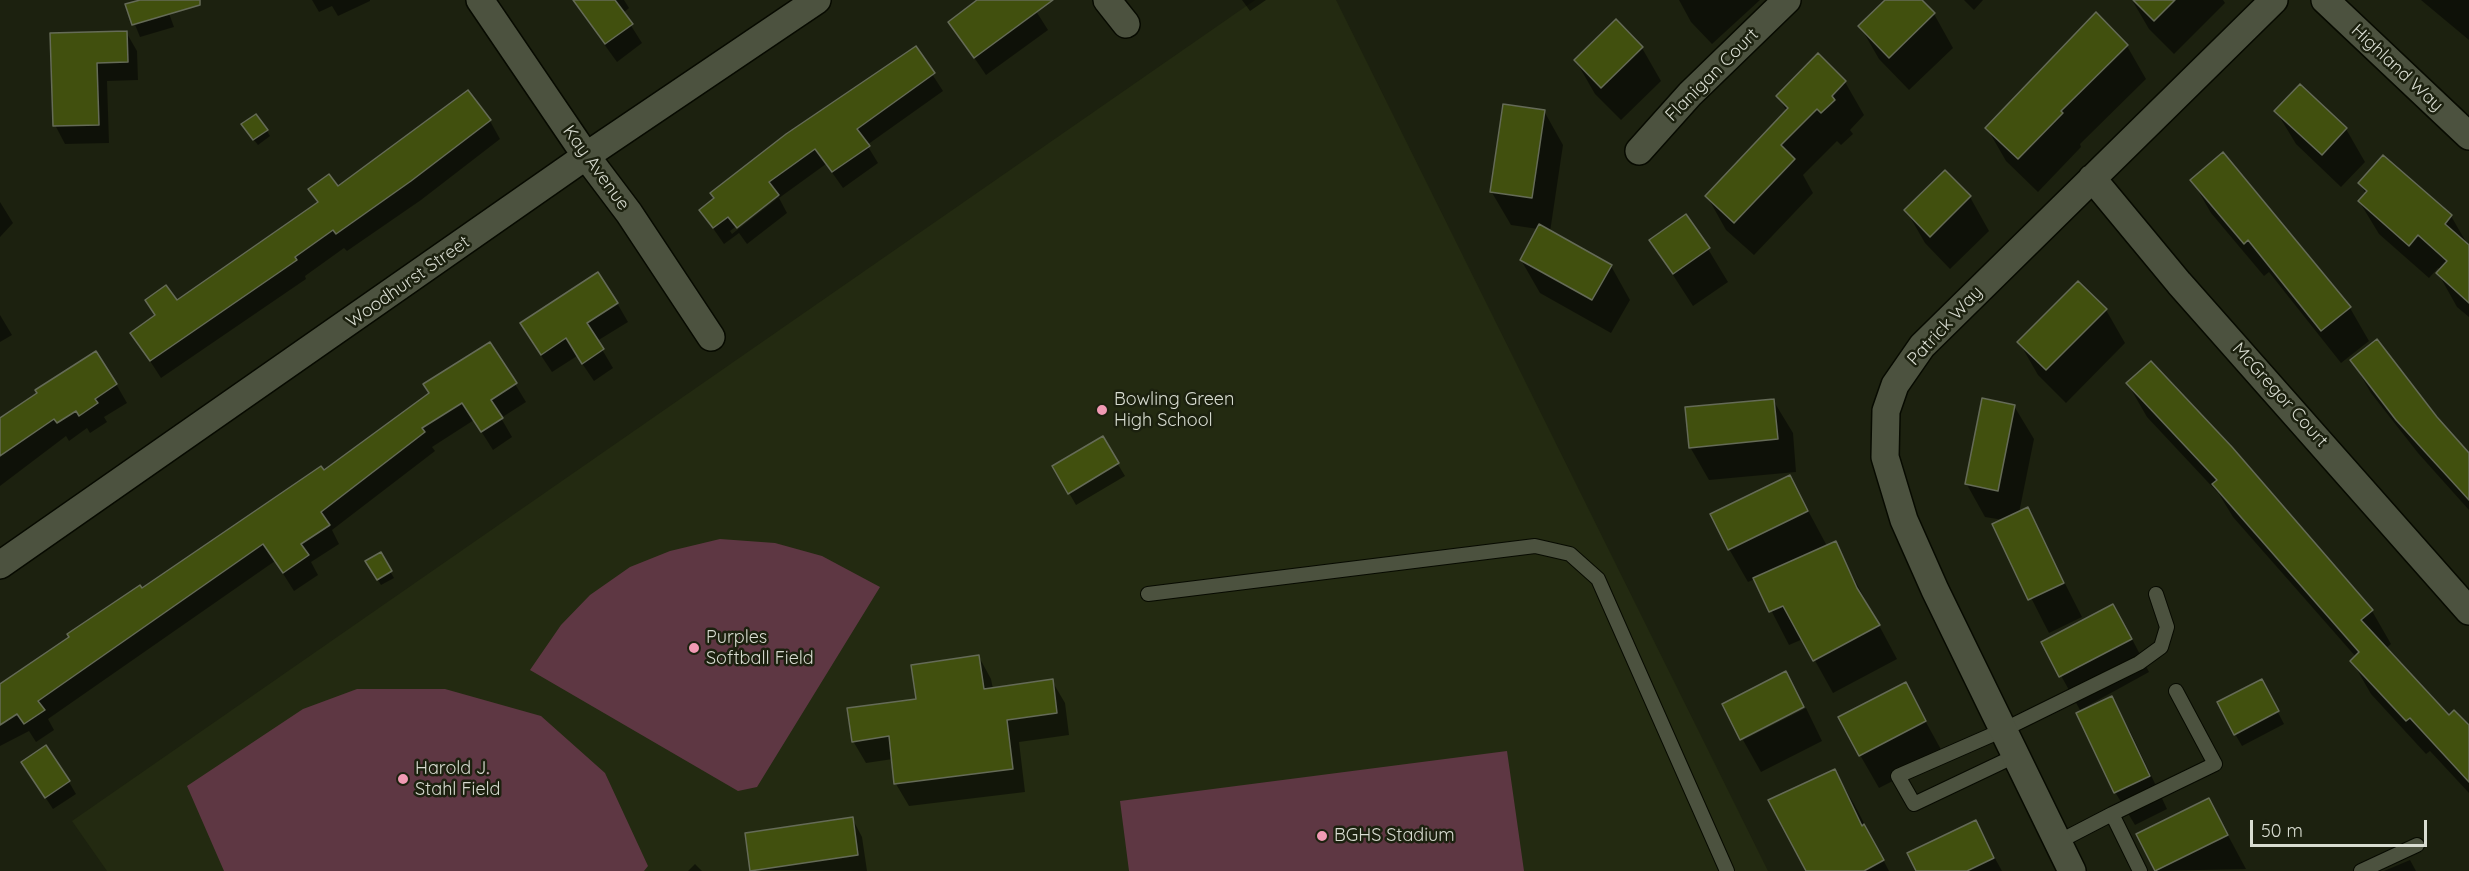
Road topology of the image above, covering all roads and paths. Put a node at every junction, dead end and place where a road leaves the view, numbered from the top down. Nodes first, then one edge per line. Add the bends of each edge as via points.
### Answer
1 (480, 0) edge
2 (817, 0) edge
3 (1107, 0) edge
4 (1787, 0) edge
5 (2274, 0) edge
6 (2325, 0) edge
7 (1126, 24) dead end
8 (2469, 136) edge
9 (1639, 151) dead end
10 (586, 156) junction
11 (2092, 178) junction
12 (711, 337) dead end
13 (0, 565) edge
14 (1148, 594) dead end
15 (2156, 594) dead end
16 (2469, 611) edge
17 (2176, 691) dead end
18 (2002, 730) junction
19 (2015, 756) junction
20 (2112, 814) junction
21 (2058, 842) junction
22 (2417, 844) dead end
23 (1727, 871) edge
24 (2072, 871) edge
25 (2140, 871) edge
26 (2361, 871) edge

1 - 10 street, Kay Avenue
2 - 10 street, Woodhurst Street
3 - 7 street
4 - 9 street, Flanigan Court via 1690,94
5 - 11 street, Patrick Way
6 - 8 street, Highland Way
10 - 12 street, Kay Avenue
10 - 13 street, Woodhurst Street
11 - 16 street, McGregor Court via 2179,283
11 - 18 street, Patrick Way via 1922,346 1895,385 1886,411 1885,457 1904,520
14 - 23 lane via 1535,546 1570,554 1598,579
15 - 18 lane via 2167,627 2161,647 2139,663
17 - 20 lane via 2215,764
18 - 19 street, Patrick Way
18 - 19 lane via 1898,776 1914,804
19 - 21 street, Patrick Way
20 - 21 lane
20 - 25 lane
21 - 24 street, Patrick Way
22 - 26 lane

